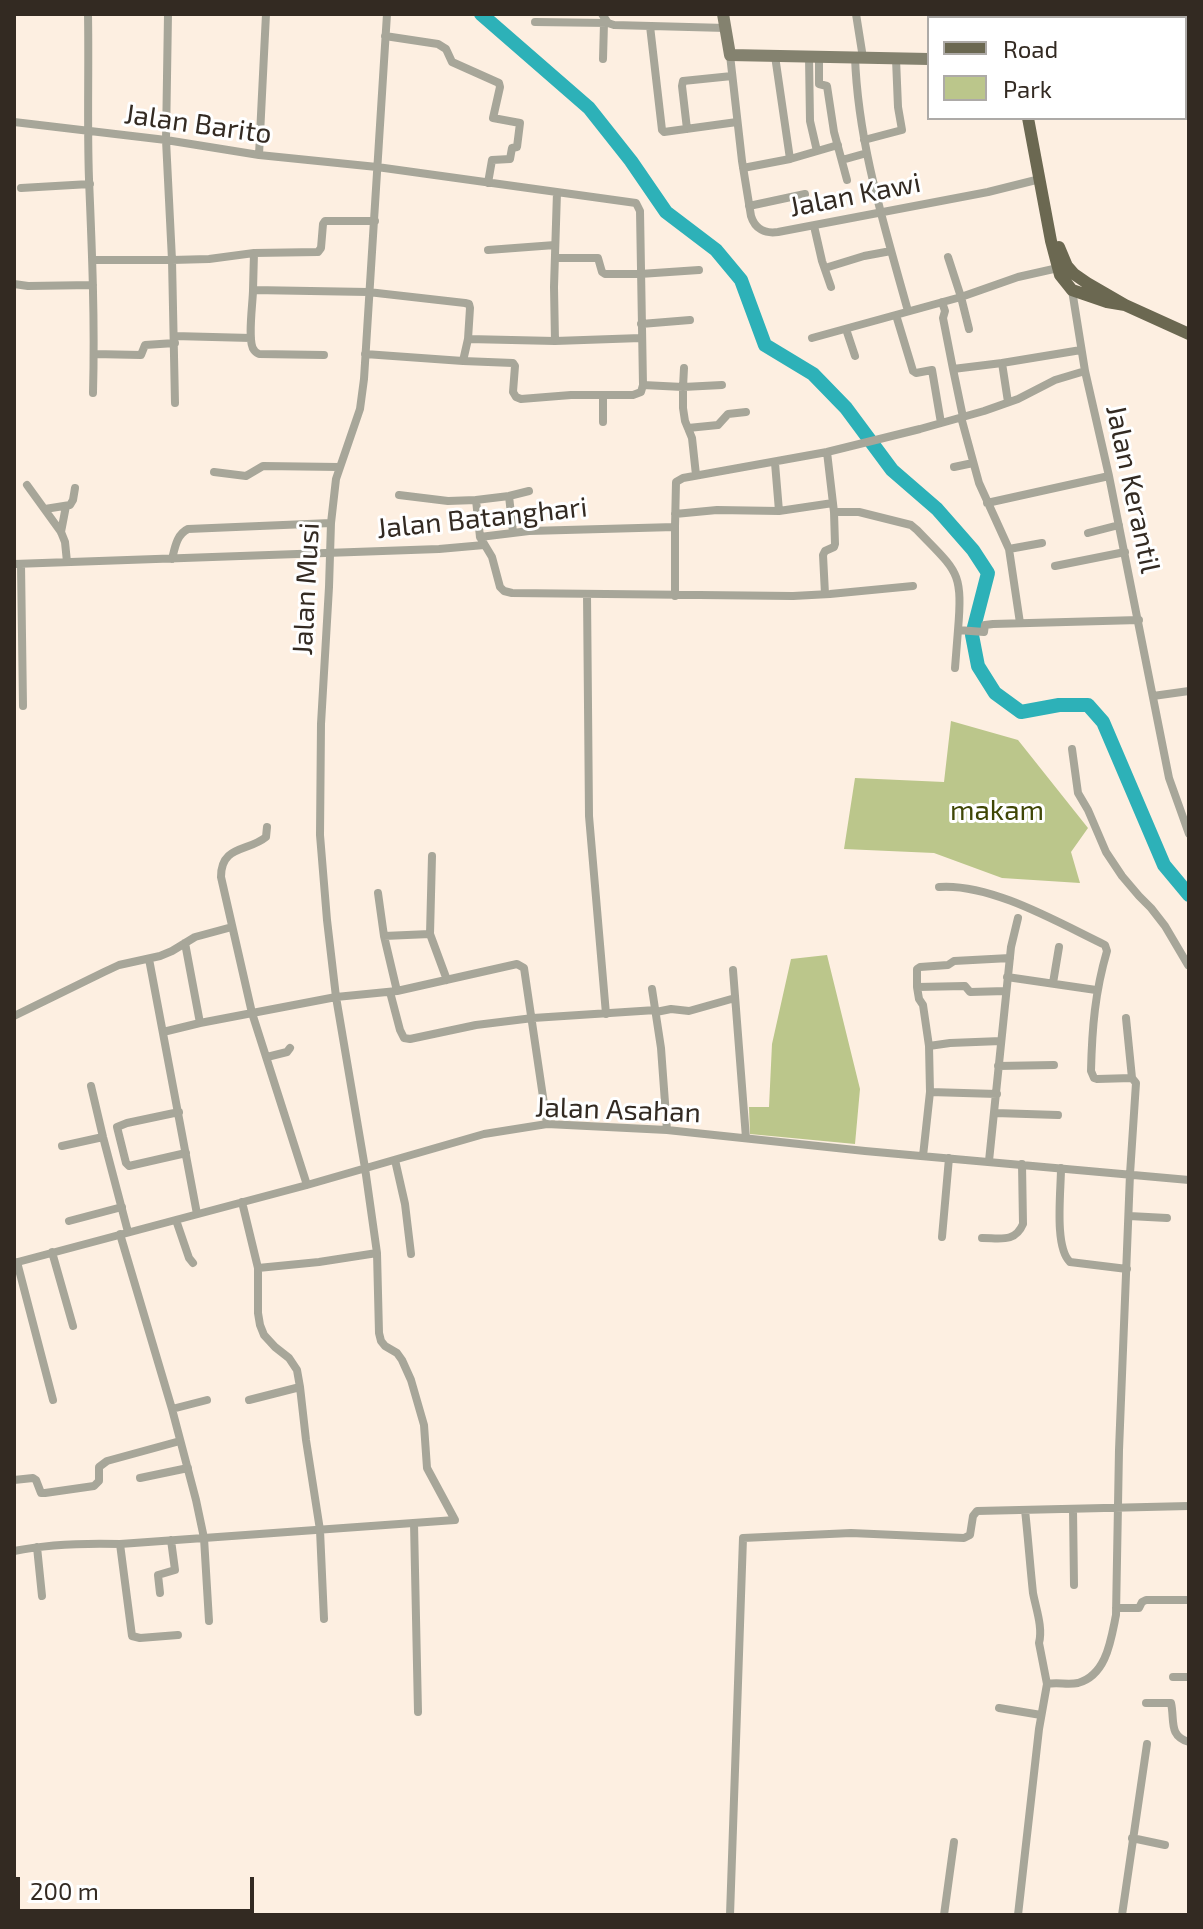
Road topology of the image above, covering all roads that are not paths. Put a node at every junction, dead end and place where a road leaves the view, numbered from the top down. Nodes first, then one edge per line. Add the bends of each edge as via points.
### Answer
1 (88, 14) edge
2 (168, 14) edge
3 (266, 14) edge
4 (387, 14) edge
5 (723, 14) edge
6 (856, 14) edge
7 (605, 20) edge
8 (535, 22) dead end
9 (650, 26) junction
10 (726, 28) junction
11 (385, 36) junction
12 (730, 55) junction
13 (775, 56) junction
14 (814, 57) junction
15 (859, 57) junction
16 (603, 59) dead end
17 (896, 59) junction
18 (927, 59) edge
19 (732, 76) junction
20 (1028, 120) edge
21 (14, 122) edge
22 (737, 122) junction
23 (687, 129) junction
24 (89, 132) junction
25 (166, 140) junction
26 (864, 140) junction
27 (838, 145) junction
28 (817, 151) junction
29 (867, 153) junction
30 (259, 155) junction
31 (790, 159) junction
32 (842, 160) junction
33 (377, 167) junction
34 (743, 168) junction
35 (1040, 179) junction
36 (847, 180) dead end
37 (488, 183) junction
38 (90, 184) junction
39 (21, 188) dead end
40 (557, 192) junction
41 (805, 194) dead end
42 (749, 206) junction
43 (881, 212) junction
44 (375, 221) junction
45 (1049, 223) junction
46 (814, 226) junction
47 (555, 245) junction
48 (488, 250) dead end
49 (891, 251) junction
50 (254, 253) junction
51 (948, 257) dead end
52 (555, 258) junction
53 (93, 260) junction
54 (172, 260) junction
55 (825, 268) junction
56 (1058, 268) junction
57 (699, 270) dead end
58 (640, 274) junction
59 (14, 284) edge
60 (93, 285) junction
61 (831, 287) dead end
62 (253, 290) junction
63 (1072, 290) junction
64 (368, 292) junction
65 (961, 297) junction
66 (942, 302) junction
67 (1125, 305) junction
68 (908, 311) junction
69 (896, 315) junction
70 (690, 320) dead end
71 (641, 324) junction
72 (846, 329) junction
73 (969, 329) dead end
74 (1189, 334) edge
75 (251, 338) junction
76 (641, 338) junction
77 (812, 338) dead end
78 (175, 339) junction
79 (468, 339) junction
80 (555, 341) junction
81 (1081, 350) junction
82 (94, 354) junction
83 (365, 354) junction
84 (324, 355) dead end
85 (855, 356) dead end
86 (463, 361) junction
87 (1002, 363) junction
88 (684, 368) dead end
89 (953, 368) junction
90 (932, 370) junction
91 (1085, 371) junction
92 (643, 385) junction
93 (722, 385) dead end
94 (683, 387) junction
95 (93, 393) dead end
96 (603, 395) junction
97 (1008, 402) junction
98 (175, 403) dead end
99 (746, 412) dead end
100 (962, 417) junction
101 (603, 422) dead end
102 (941, 423) junction
103 (688, 428) junction
104 (827, 452) junction
105 (775, 463) junction
106 (973, 463) junction
107 (339, 467) junction
108 (954, 467) dead end
109 (214, 472) dead end
110 (696, 475) junction
111 (1109, 476) junction
112 (27, 485) dead end
113 (75, 488) dead end
114 (529, 491) dead end
115 (399, 495) dead end
116 (509, 496) junction
117 (476, 500) junction
118 (987, 503) junction
119 (66, 506) junction
120 (834, 508) junction
121 (45, 509) junction
122 (779, 511) junction
123 (675, 514) junction
124 (331, 523) junction
125 (1119, 525) junction
126 (675, 527) junction
127 (61, 532) junction
128 (513, 532) junction
129 (1088, 533) dead end
130 (482, 541) junction
131 (1042, 543) dead end
132 (1009, 549) junction
133 (1125, 552) junction
134 (330, 553) junction
135 (172, 559) junction
136 (67, 562) junction
137 (17, 564) edge
138 (1055, 566) dead end
139 (913, 586) dead end
140 (587, 594) junction
141 (825, 594) junction
142 (675, 596) junction
143 (1139, 620) junction
144 (1020, 623) junction
145 (961, 631) junction
146 (955, 668) dead end
147 (1189, 691) edge
148 (1153, 696) junction
149 (23, 706) dead end
150 (1072, 749) dead end
151 (1189, 805) edge
152 (1179, 807) junction
153 (267, 827) dead end
154 (1189, 834) edge
155 (432, 856) dead end
156 (939, 887) dead end
157 (378, 893) dead end
158 (1018, 918) dead end
159 (232, 927) junction
160 (430, 934) junction
161 (384, 936) junction
162 (185, 943) junction
163 (1059, 947) dead end
164 (1010, 958) junction
165 (149, 959) junction
166 (1189, 966) edge
167 (733, 970) dead end
168 (1007, 977) junction
169 (447, 980) junction
170 (1053, 983) junction
171 (917, 987) junction
172 (652, 989) dead end
173 (1096, 990) junction
174 (1006, 991) junction
175 (393, 992) junction
176 (336, 997) junction
177 (735, 998) junction
178 (656, 1011) junction
179 (252, 1013) junction
180 (606, 1014) junction
181 (14, 1016) edge
182 (533, 1018) junction
183 (1126, 1018) dead end
184 (200, 1023) junction
185 (163, 1032) junction
186 (1001, 1041) junction
187 (929, 1046) junction
188 (290, 1048) dead end
189 (267, 1057) junction
190 (1054, 1065) dead end
191 (998, 1066) junction
192 (1132, 1078) junction
193 (91, 1086) dead end
194 (930, 1092) junction
195 (997, 1094) junction
196 (692, 1111) dead end
197 (179, 1112) junction
198 (666, 1113) junction
199 (995, 1113) junction
200 (1058, 1115) dead end
201 (547, 1124) junction
202 (667, 1130) junction
203 (103, 1137) junction
204 (746, 1138) junction
205 (62, 1146) dead end
206 (186, 1153) junction
207 (923, 1156) junction
208 (949, 1158) junction
209 (395, 1160) junction
210 (989, 1161) junction
211 (1022, 1164) junction
212 (365, 1168) junction
213 (1061, 1168) junction
214 (1130, 1174) junction
215 (1189, 1180) edge
216 (307, 1185) junction
217 (242, 1202) junction
218 (122, 1207) junction
219 (197, 1214) junction
220 (1129, 1216) junction
221 (1167, 1218) dead end
222 (176, 1220) junction
223 (69, 1221) dead end
224 (124, 1233) junction
225 (942, 1237) dead end
226 (982, 1238) dead end
227 (52, 1252) junction
228 (377, 1253) junction
229 (411, 1254) dead end
230 (16, 1262) edge
231 (193, 1263) dead end
232 (265, 1268) junction
233 (1127, 1269) junction
234 (73, 1326) dead end
235 (300, 1387) junction
236 (53, 1400) dead end
237 (207, 1400) dead end
238 (249, 1400) dead end
239 (172, 1409) junction
240 (180, 1441) junction
241 (188, 1468) junction
242 (140, 1478) dead end
243 (14, 1480) edge
244 (1189, 1506) edge
245 (1118, 1508) junction
246 (1073, 1509) junction
247 (1025, 1510) junction
248 (414, 1523) junction
249 (320, 1530) junction
250 (204, 1538) junction
251 (171, 1540) junction
252 (120, 1544) junction
253 (37, 1547) junction
254 (14, 1551) edge
255 (1074, 1585) dead end
256 (160, 1593) dead end
257 (42, 1596) dead end
258 (1189, 1600) edge
259 (1116, 1608) junction
260 (324, 1619) dead end
261 (209, 1621) dead end
262 (178, 1635) dead end
263 (1173, 1677) dead end
264 (1189, 1677) edge
265 (1046, 1688) junction
266 (1146, 1703) dead end
267 (999, 1708) dead end
268 (418, 1712) dead end
269 (1041, 1715) junction
270 (1189, 1742) edge
271 (1147, 1744) dead end
272 (1132, 1838) junction
273 (954, 1842) dead end
274 (1165, 1845) dead end
275 (730, 1915) edge
276 (944, 1915) edge
277 (1018, 1915) edge
278 (1122, 1915) edge

1 - 24 street
2 - 25 street
3 - 30 street
4 - 11 street, Jalan Musi
5 - 10 main road
6 - 15 street
7 - 8 street
7 - 9 street
7 - 16 street
9 - 10 street
9 - 23 street via 662,130
10 - 12 main road
11 - 33 street, Jalan Musi
11 - 37 street via 438,44 452,62 499,83 493,118 519,122 519,135 510,159 492,160
12 - 13 main road
12 - 19 street, Jalan Kawi
13 - 14 main road
13 - 31 street
14 - 15 main road
14 - 27 street via 819,84 827,86
14 - 28 street via 810,121
15 - 17 main road
15 - 26 street via 856,85
17 - 18 main road
17 - 26 street via 902,130
19 - 22 street, Jalan Kawi
19 - 23 street via 683,81
20 - 35 main road
21 - 24 street, Jalan Barito
22 - 23 street
22 - 34 street, Jalan Kawi
24 - 25 street, Jalan Barito
24 - 38 street
25 - 30 street, Jalan Barito
25 - 54 street
26 - 29 street
27 - 28 street
27 - 32 street
28 - 31 street
29 - 32 street
29 - 43 street
30 - 33 street, Jalan Barito
31 - 34 street
32 - 36 street
33 - 37 street, Jalan Barito
33 - 44 street, Jalan Musi
34 - 42 street, Jalan Kawi
35 - 43 street, Jalan Kawi
35 - 45 main road
37 - 40 street, Jalan Barito
38 - 39 street
38 - 53 street
40 - 47 street
40 - 58 street, Jalan Barito via 639,205
41 - 42 street
42 - 46 street, Jalan Kawi via 753,222 765,232
43 - 46 street, Jalan Kawi
43 - 49 street
44 - 50 street via 325,221 318,252
44 - 64 street, Jalan Musi
45 - 56 main road
45 - 67 main road via 1074,274
46 - 55 street
47 - 48 street
47 - 52 street
49 - 55 street
49 - 68 street
50 - 54 street
50 - 62 street
51 - 65 street
52 - 58 street via 598,258 605,274
52 - 80 street
53 - 54 street
53 - 60 street
54 - 78 street
55 - 61 street
56 - 63 main road
56 - 65 street
57 - 58 street
58 - 71 street
59 - 60 street
60 - 82 street
62 - 64 street
62 - 75 street
63 - 67 main road
63 - 81 street, Jalan Kerantil
64 - 79 street via 469,304
64 - 83 street, Jalan Musi
65 - 66 street
65 - 73 street
66 - 68 street
66 - 89 street
67 - 74 main road
68 - 69 street
69 - 72 street
69 - 90 street via 913,371
70 - 71 street
71 - 76 street
72 - 77 street
72 - 85 street
75 - 78 street
75 - 84 street via 259,354
76 - 80 street
76 - 92 street
78 - 82 street via 145,345 141,355
78 - 98 street
79 - 80 street
79 - 86 street
81 - 87 street
81 - 91 street, Jalan Kerantil
82 - 95 street
83 - 86 street
83 - 107 street, Jalan Musi via 360,409
86 - 96 street via 513,363 513,392 521,399
87 - 89 street
87 - 97 street
88 - 94 street
89 - 90 street
89 - 100 street
90 - 102 street
91 - 97 street
91 - 111 street, Jalan Kerantil
92 - 94 street
92 - 96 street via 633,395
93 - 94 street
94 - 103 street
96 - 101 street
97 - 100 street
99 - 103 street via 728,414 718,425
100 - 102 street
100 - 106 street
102 - 104 street
103 - 110 street
104 - 105 street
104 - 120 street
105 - 110 street
105 - 122 street
106 - 108 street
106 - 118 street
107 - 109 street via 263,466 246,476
107 - 124 street, Jalan Musi
110 - 123 street via 676,482
111 - 118 street
111 - 125 street, Jalan Kerantil
112 - 121 street
113 - 119 street
114 - 116 street
115 - 117 street
116 - 117 street
116 - 128 street
117 - 130 street
118 - 132 street
119 - 121 street
119 - 127 street
120 - 122 street
120 - 141 street via 835,544 823,555
120 - 145 street via 917,530 954,570 960,587
121 - 127 street
122 - 123 street
123 - 126 street
124 - 134 street, Jalan Musi
124 - 135 street via 188,529 180,535
125 - 129 street
125 - 133 street, Jalan Kerantil
126 - 128 street, Jalan Batanghari
126 - 142 street
127 - 136 street
128 - 130 street, Jalan Batanghari
130 - 134 street, Jalan Batanghari
130 - 140 street via 504,591
131 - 132 street
132 - 144 street
133 - 138 street
133 - 143 street, Jalan Kerantil
134 - 135 street, Jalan Batanghari
134 - 176 street, Jalan Musi via 320,845
135 - 136 street, Jalan Batanghari
136 - 137 street, Jalan Batanghari
137 - 149 street
139 - 141 street
140 - 142 street
140 - 180 street via 589,816
141 - 142 street
143 - 144 street
143 - 148 street, Jalan Kerantil
144 - 145 street via 987,625 984,632
145 - 146 street
147 - 148 street
148 - 152 street, Jalan Kerantil
150 - 166 street via 1077,791 1100,840
151 - 152 street
152 - 154 street, Jalan Kerantil
153 - 159 street via 262,841 236,850 221,867
155 - 160 street
156 - 173 street via 966,888 1019,905 1105,945
157 - 161 street
158 - 164 street
159 - 162 street
159 - 179 street
160 - 161 street
160 - 169 street
161 - 175 street
162 - 165 street
162 - 184 street
163 - 170 street
164 - 168 street
164 - 171 street via 920,967
165 - 181 street via 119,965
165 - 185 street
167 - 177 street
168 - 170 street
168 - 174 street
169 - 175 street
169 - 182 street via 522,965
170 - 173 street
171 - 174 street
171 - 187 street
172 - 178 street
173 - 192 street via 1092,1075
174 - 186 street
175 - 176 street
175 - 182 street via 404,1038
176 - 179 street
176 - 212 street, Jalan Musi
177 - 178 street via 689,1011
177 - 204 street
178 - 180 street
178 - 198 street
179 - 184 street
179 - 189 street
180 - 182 street
182 - 201 street
183 - 192 street
184 - 185 street
185 - 197 street
186 - 187 street
186 - 191 street
187 - 194 street
188 - 189 street
189 - 216 street
190 - 191 street
191 - 195 street
192 - 214 street via 1136,1087
193 - 203 street
194 - 195 street
194 - 207 street
195 - 199 street
196 - 198 street
197 - 206 street
197 - 206 street via 117,1127 129,1166
198 - 202 street
199 - 200 street
199 - 210 street
201 - 202 street, Jalan Asahan
201 - 209 street, Jalan Asahan via 484,1134
202 - 204 street, Jalan Asahan
203 - 205 street
203 - 218 street
204 - 207 street, Jalan Asahan
206 - 219 street
207 - 208 street, Jalan Asahan
208 - 210 street, Jalan Asahan
208 - 225 street
209 - 212 street, Jalan Asahan
209 - 229 street
210 - 211 street, Jalan Asahan
211 - 213 street, Jalan Asahan
211 - 226 street via 1019,1232
212 - 216 street, Jalan Asahan
212 - 228 street, Jalan Musi
213 - 214 street, Jalan Asahan
213 - 233 street via 1060,1243 1066,1260
214 - 215 street, Jalan Asahan
214 - 220 street
216 - 217 street, Jalan Asahan
217 - 219 street, Jalan Asahan
217 - 232 street
218 - 223 street
218 - 224 street
219 - 222 street, Jalan Asahan
220 - 221 street
220 - 233 street
222 - 224 street, Jalan Asahan
222 - 231 street
224 - 227 street, Jalan Asahan
224 - 239 street
227 - 230 street, Jalan Asahan
227 - 234 street
228 - 232 street
228 - 248 street, Jalan Musi via 383,1343 397,1353 411,1380 424,1425 427,1468 455,1520
230 - 236 street
232 - 235 street via 260,1325 297,1370
233 - 245 street
235 - 238 street
235 - 249 street
237 - 239 street
239 - 240 street
240 - 241 street
240 - 243 street via 107,1461 99,1467 94,1486 41,1493 33,1478
241 - 242 street
241 - 250 street
244 - 245 street
245 - 246 street
245 - 259 street
246 - 247 street
246 - 255 street
247 - 265 street
247 - 275 street via 977,1511 968,1537 851,1533 743,1538
248 - 249 street
248 - 268 street
249 - 250 street
249 - 260 street
250 - 251 street
250 - 261 street
251 - 252 street
251 - 256 street via 175,1570 158,1575
252 - 253 street
252 - 262 street via 132,1636
253 - 254 street
253 - 257 street
258 - 259 street via 1146,1600 1139,1608
259 - 265 street via 1112,1639 1097,1672 1076,1683
263 - 264 street
265 - 269 street
266 - 270 street via 1171,1703 1174,1731
267 - 269 street
269 - 277 street
271 - 272 street
272 - 274 street
272 - 278 street
273 - 276 street

